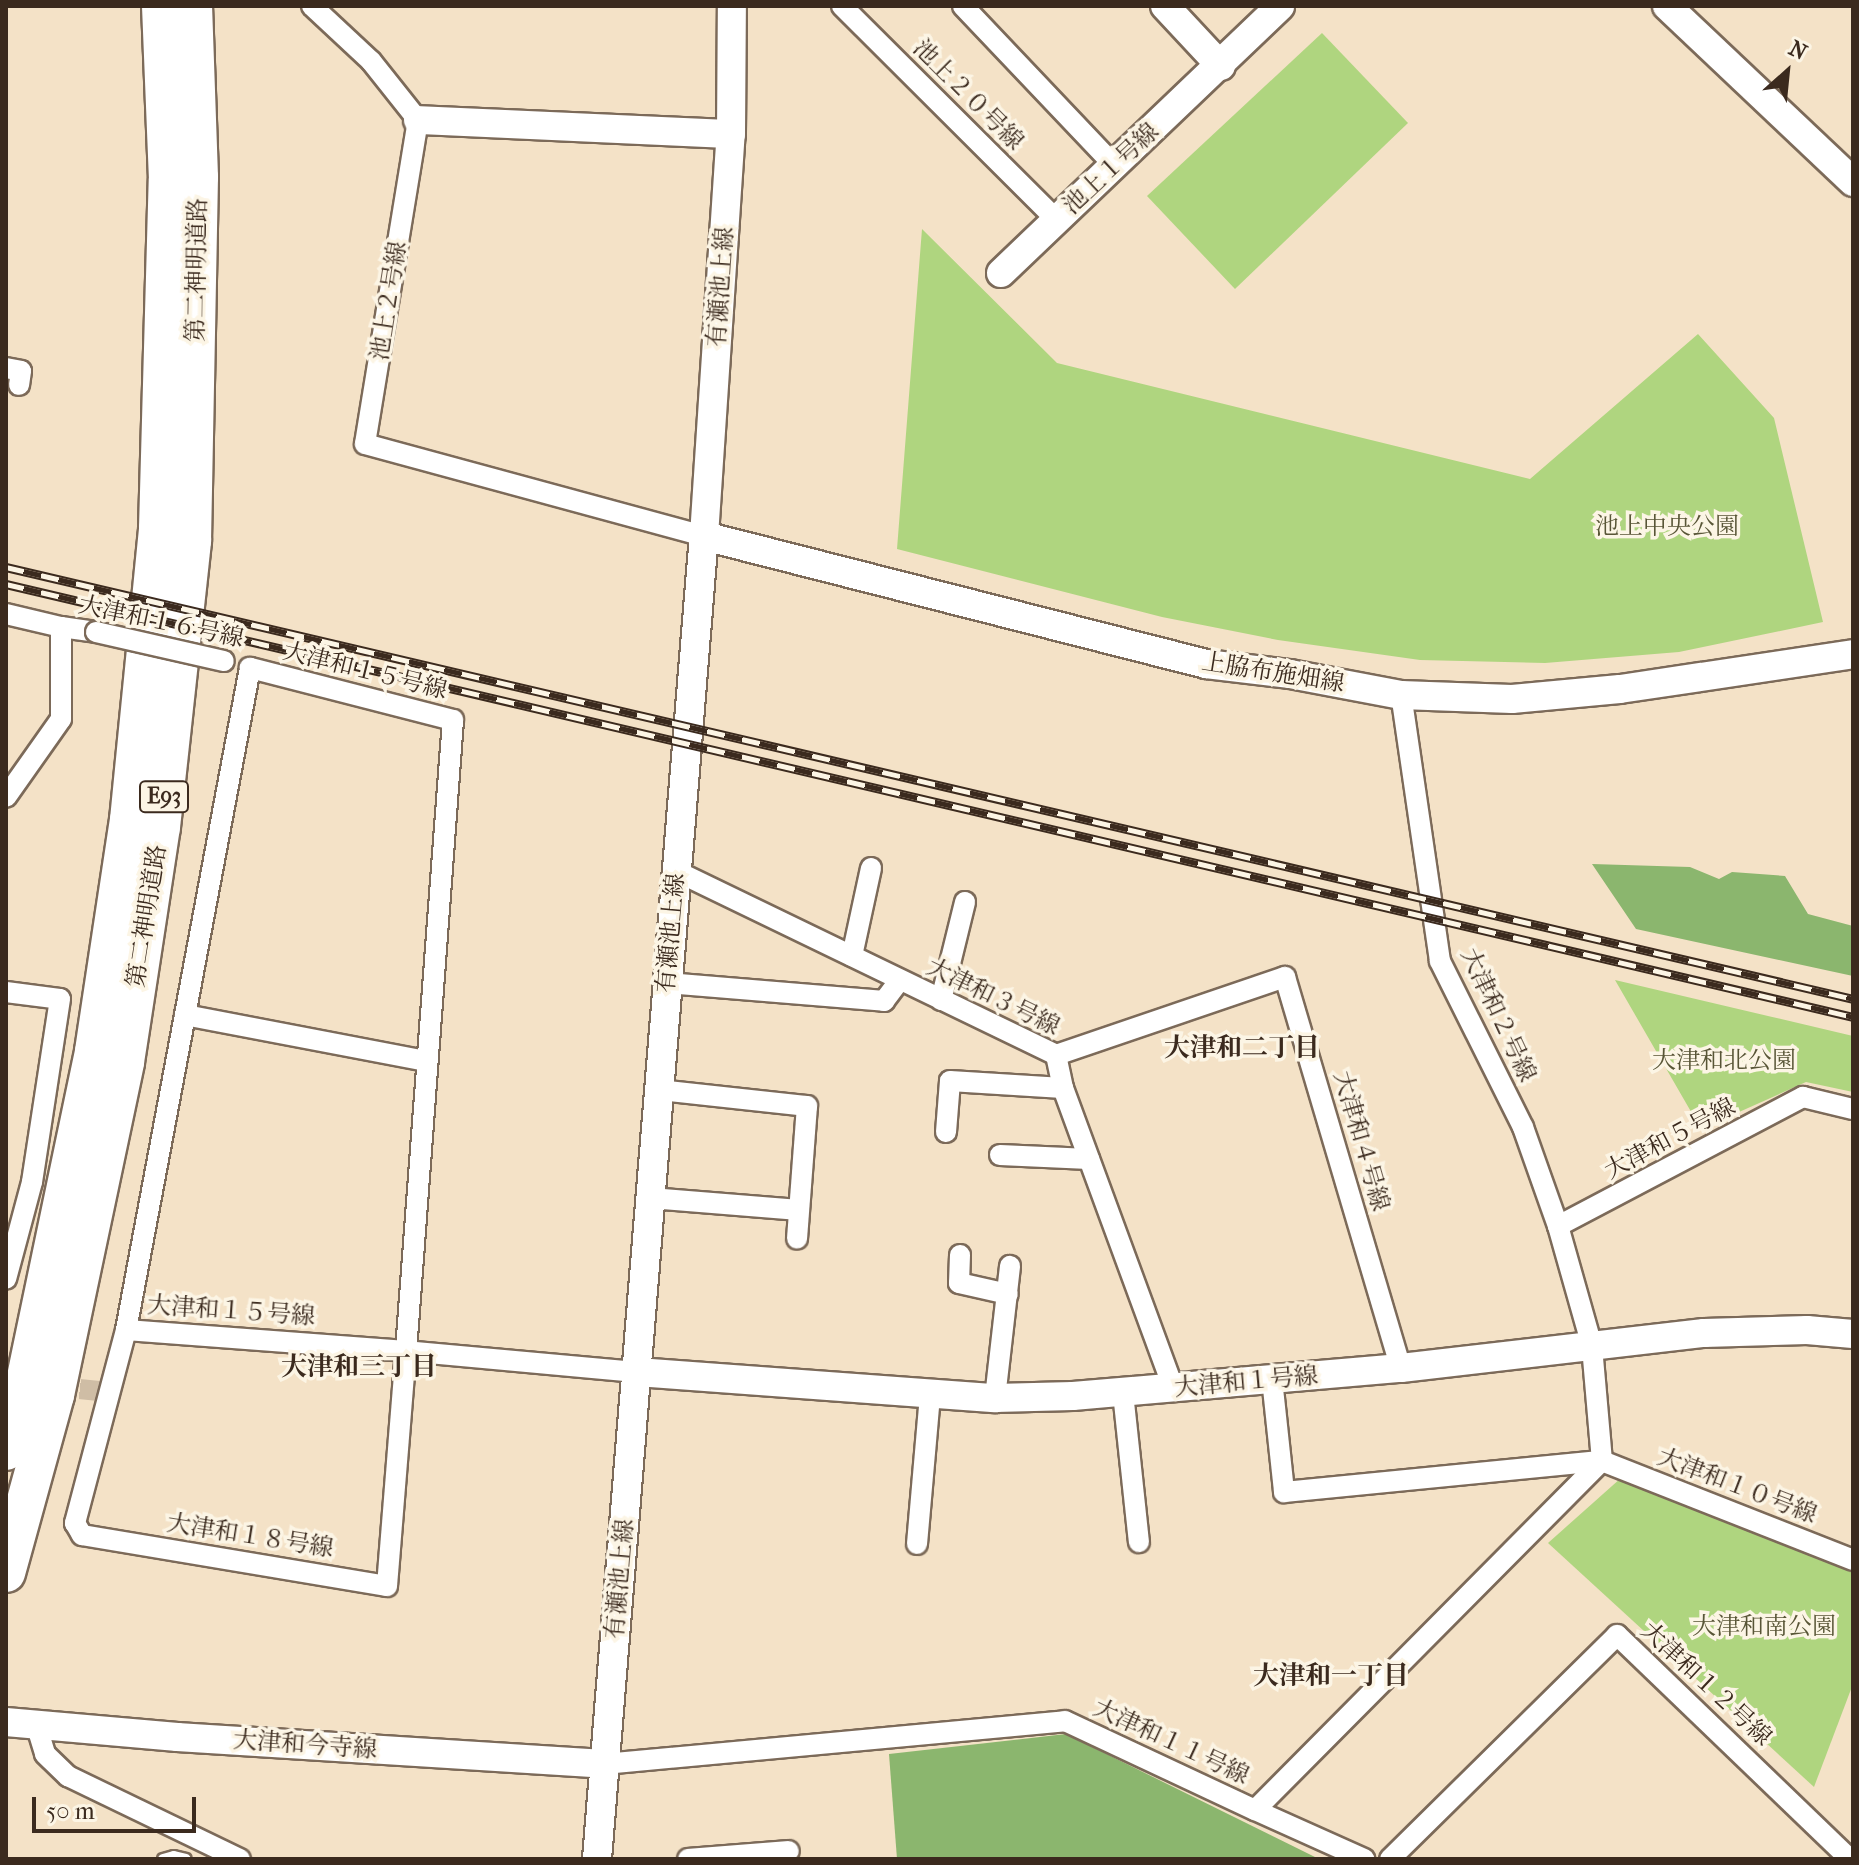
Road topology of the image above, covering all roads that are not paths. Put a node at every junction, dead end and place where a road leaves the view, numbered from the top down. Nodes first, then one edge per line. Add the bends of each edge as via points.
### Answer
1 (161, 6) edge
2 (193, 6) edge
3 (312, 6) edge
4 (732, 6) edge
5 (842, 6) edge
6 (963, 6) edge
7 (1165, 6) edge
8 (1280, 6) edge
9 (1667, 6) edge
10 (1221, 66) junction
11 (418, 120) junction
12 (731, 134) junction
13 (1114, 165) junction
14 (1853, 182) edge
15 (1057, 220) junction
16 (1001, 273) dead end
17 (6, 368) edge
18 (19, 385) dead end
19 (704, 536) junction
20 (6, 614) edge
21 (61, 627) junction
22 (1852, 659) edge
23 (250, 668) junction
24 (1401, 695) junction
25 (6, 797) edge
26 (871, 868) dead end
27 (676, 871) junction
28 (965, 902) dead end
29 (852, 956) junction
30 (900, 980) junction
31 (667, 983) junction
32 (6, 992) edge
33 (941, 1000) junction
34 (185, 1015) junction
35 (1056, 1055) junction
36 (427, 1061) junction
37 (1063, 1088) junction
38 (659, 1090) junction
39 (1853, 1109) edge
40 (946, 1132) dead end
41 (1000, 1155) dead end
42 (1089, 1159) junction
43 (651, 1198) junction
44 (799, 1210) junction
45 (1558, 1226) junction
46 (797, 1239) dead end
47 (960, 1255) dead end
48 (1010, 1266) dead end
49 (6, 1279) edge
50 (1008, 1294) junction
51 (126, 1330) junction
52 (1853, 1334) edge
53 (1592, 1346) junction
54 (406, 1351) junction
55 (1401, 1368) junction
56 (637, 1372) junction
57 (1272, 1379) junction
58 (1174, 1390) junction
59 (1123, 1393) junction
60 (930, 1394) junction
61 (995, 1398) junction
62 (6, 1451) edge
63 (1602, 1461) junction
64 (1139, 1542) dead end
65 (917, 1544) dead end
66 (1853, 1560) edge
67 (6, 1573) edge
68 (6, 1722) edge
69 (36, 1724) junction
70 (604, 1764) junction
71 (1255, 1810) junction
72 (789, 1851) dead end
73 (163, 1859) edge
74 (186, 1859) edge
75 (240, 1859) edge
76 (597, 1859) edge
77 (688, 1859) edge
78 (1364, 1859) edge
79 (1390, 1859) edge
80 (1850, 1859) edge

1 - 62 highway, 第二神明道路 / E93 via 168,180 158,528 129,820 94,1051
2 - 67 highway, 第二神明道路 / E93 via 199,177 192,541 161,827 125,1062 55,1395
3 - 11 street via 371,61
4 - 12 street, 有瀬池上線
5 - 15 street, 池上２０号線
6 - 13 street
7 - 10 street
8 - 10 street, 池上１号線
9 - 14 street
10 - 13 street, 池上１号線
11 - 12 street
11 - 19 street, 池上２号線 via 365,444
12 - 19 street, 有瀬池上線
13 - 15 street, 池上１号線
15 - 16 street, 池上１号線
17 - 18 street via 21,371
19 - 24 street, 上脇布施畑線 via 1206,664
19 - 27 street, 有瀬池上線
20 - 21 street, 大津和１６号線
21 - 23 street, 大津和１６号線, bridge
21 - 25 street via 61,719
22 - 24 street, 上脇布施畑線 via 1512,699
23 - 34 street, 大津和１５号線
23 - 36 street, 大津和１５号線 via 453,720
24 - 45 street, 大津和２号線 via 1440,961 1523,1127
26 - 29 street
27 - 29 street, 大津和３号線
27 - 31 street, 有瀬池上線
28 - 33 street
29 - 30 street, 大津和３号線
30 - 31 street via 884,1001
30 - 33 street, 大津和３号線
31 - 38 street, 有瀬池上線
32 - 49 street via 60,999 32,1182
33 - 35 street, 大津和３号線
34 - 36 street
34 - 51 street, 大津和１５号線
35 - 37 street, 大津和３号線
35 - 55 street, 大津和４号線 via 1285,977
36 - 54 street, 大津和１５号線
37 - 40 street via 950,1081
37 - 42 street, 大津和３号線
38 - 43 street, 有瀬池上線
38 - 44 street via 807,1106
39 - 45 street, 大津和５号線 via 1803,1097
41 - 42 street
42 - 58 street, 大津和３号線
43 - 44 street
43 - 56 street, 有瀬池上線
44 - 46 street
45 - 53 street, 大津和２号線
47 - 50 street via 959,1283
48 - 50 street
50 - 61 street
51 - 54 street, 大津和１５号線
51 - 54 street, 大津和１８号線 via 75,1523 82,1535 387,1586
52 - 53 street, 大津和１号線 via 1704,1333
53 - 55 street, 大津和１号線
53 - 63 street
54 - 56 street, 大津和１５号線
55 - 57 street, 大津和１号線
56 - 60 street, 大津和１号線
56 - 70 street, 有瀬池上線
57 - 58 street, 大津和１号線
57 - 63 street via 1284,1492
58 - 59 street, 大津和１号線
59 - 61 street, 大津和１号線
59 - 64 street
60 - 61 street, 大津和１号線
60 - 65 street
63 - 66 street, 大津和１０号線
63 - 71 street, 大津和１１号線
68 - 69 street, 大津和今寺線
69 - 70 street, 大津和今寺線
69 - 75 street via 45,1754 68,1776
70 - 71 street, 大津和１１号線 via 1065,1721
70 - 76 street, 有瀬池上線
71 - 78 street
72 - 77 street
73 - 74 lane
79 - 80 street, 大津和１２号線 via 1617,1635

